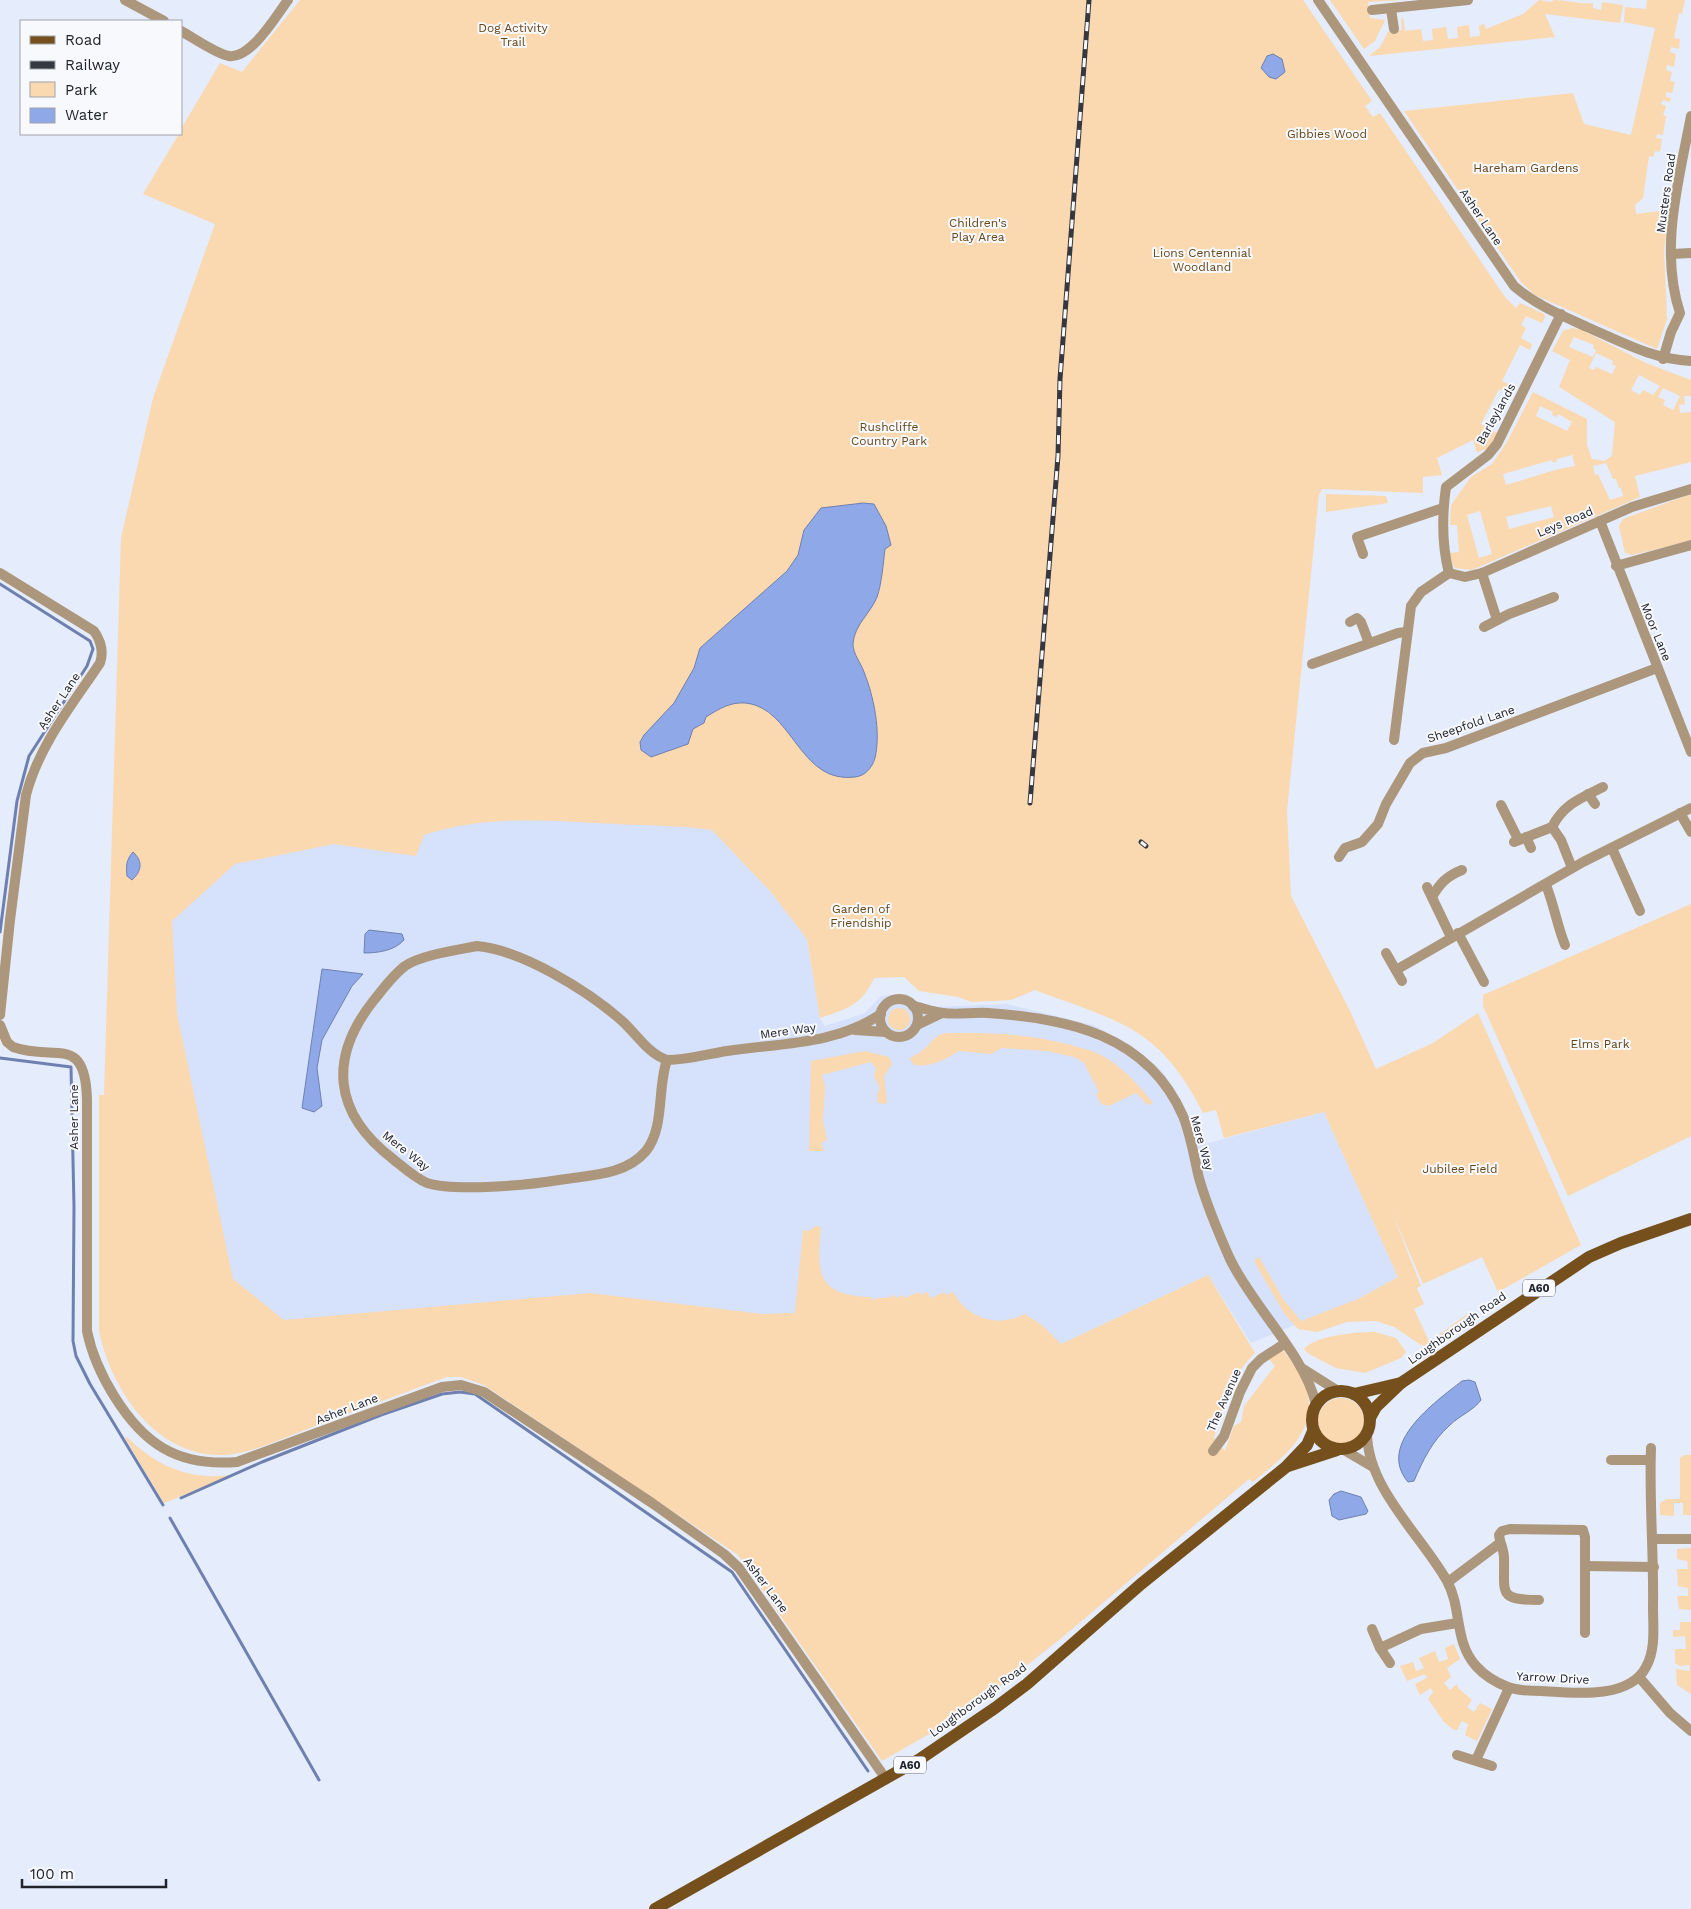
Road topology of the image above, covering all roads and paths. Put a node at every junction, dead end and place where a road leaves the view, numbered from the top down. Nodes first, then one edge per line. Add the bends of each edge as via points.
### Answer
1 (125, 0) edge
2 (288, 0) edge
3 (1318, 0) edge
4 (1468, 0) edge
5 (1392, 8) junction
6 (1372, 10) dead end
7 (162, 20) edge
8 (1394, 29) dead end
9 (182, 32) edge
10 (1691, 116) edge
11 (1691, 253) edge
12 (1672, 254) junction
13 (1561, 314) junction
14 (1663, 359) junction
15 (1691, 361) edge
16 (1691, 489) edge
17 (1443, 508) junction
18 (1600, 521) junction
19 (1691, 545) edge
20 (1363, 554) dead end
21 (1616, 566) junction
22 (1449, 573) junction
23 (1482, 573) junction
24 (0, 574) edge
25 (1554, 597) dead end
26 (1497, 620) junction
27 (1350, 622) dead end
28 (1484, 626) dead end
29 (1406, 632) junction
30 (1369, 643) junction
31 (1312, 664) dead end
32 (1658, 668) junction
33 (1394, 740) dead end
34 (1691, 752) edge
35 (1603, 787) dead end
36 (1588, 794) junction
37 (1595, 804) dead end
38 (1501, 805) dead end
39 (1691, 808) edge
40 (1680, 813) junction
41 (1552, 827) junction
42 (1691, 832) edge
43 (1520, 839) junction
44 (1531, 848) dead end
45 (1612, 848) junction
46 (1339, 857) dead end
47 (1572, 868) junction
48 (1462, 870) dead end
49 (1546, 885) junction
50 (1427, 887) dead end
51 (1432, 897) junction
52 (1640, 911) dead end
53 (1455, 935) junction
54 (1566, 945) dead end
55 (1386, 953) dead end
56 (1396, 970) junction
57 (1402, 981) dead end
58 (1484, 982) dead end
59 (913, 1006) junction
60 (942, 1013) junction
61 (881, 1014) junction
62 (0, 1015) edge
63 (0, 1025) edge
64 (917, 1025) junction
65 (853, 1030) junction
66 (886, 1032) junction
67 (667, 1060) junction
68 (1691, 1219) edge
69 (1284, 1344) junction
70 (1302, 1368) junction
71 (1401, 1383) junction
72 (1338, 1391) junction
73 (1354, 1394) junction
74 (1316, 1404) junction
75 (1370, 1418) junction
76 (1313, 1431) junction
77 (1367, 1434) junction
78 (1651, 1448) dead end
79 (1340, 1450) junction
80 (1213, 1451) dead end
81 (1611, 1460) dead end
82 (1650, 1460) junction
83 (1286, 1467) junction
84 (1373, 1467) junction
85 (1653, 1539) junction
86 (1691, 1539) edge
87 (1500, 1543) junction
88 (1585, 1566) junction
89 (1654, 1567) junction
90 (1448, 1582) junction
91 (1539, 1600) dead end
92 (1457, 1623) junction
93 (1372, 1629) dead end
94 (1585, 1634) dead end
95 (1380, 1648) junction
96 (1390, 1663) dead end
97 (1639, 1677) junction
98 (1509, 1688) junction
99 (1691, 1731) edge
100 (1457, 1755) dead end
101 (1476, 1760) junction
102 (1492, 1766) dead end
103 (886, 1779) junction
104 (655, 1909) edge

1 - 7 street
2 - 9 street via 252,47 241,55 225,55
3 - 13 street, Asher Lane via 1502,271 1523,294 1548,310
4 - 5 street
5 - 6 street
5 - 8 street
10 - 12 street, Musters Road via 1674,205
11 - 12 street
12 - 14 street, Musters Road via 1673,291 1680,313
13 - 14 street, Asher Lane via 1640,352
13 - 17 street, Barleylands via 1497,444 1488,455 1446,487
14 - 15 street, Asher Lane
16 - 18 street, Leys Road via 1632,507
17 - 20 street via 1357,537
17 - 22 street, Barleylands
18 - 21 street, Moor Lane
18 - 23 street, Leys Road
19 - 21 street
21 - 32 street, Moor Lane
22 - 23 street, Leys Road via 1465,577
22 - 29 street via 1421,592 1411,606
23 - 26 street
24 - 62 street, Asher Lane via 94,631 102,654 100,663 47,742 31,776 26,795
25 - 26 street
26 - 28 street
27 - 30 street via 1357,618 1361,622
29 - 30 street
29 - 33 street
30 - 31 street
32 - 34 street, Moor Lane
32 - 46 street, Sheepfold Lane via 1446,748 1423,753 1404,770 1373,831 1362,842 1346,848
35 - 36 street
36 - 37 street
36 - 41 street via 1560,812
38 - 43 street
39 - 40 street
40 - 42 street
40 - 45 street
41 - 43 street
41 - 47 street
43 - 44 street
45 - 47 street
45 - 52 street
47 - 49 street
48 - 51 street via 1441,882
49 - 53 street
49 - 54 street via 1554,906 1556,924
50 - 51 street
51 - 53 street
53 - 56 street
53 - 58 street
55 - 56 street
56 - 57 street
59 - 60 street, Mere Way
59 - 61 street via 894,1000 885,1006
59 - 64 street via 917,1012
60 - 64 street, Mere Way
60 - 69 street, Mere Way via 1014,1015 1079,1026 1122,1045 1150,1067 1174,1098 1182,1115 1209,1211 1232,1263
61 - 65 street, Mere Way
61 - 66 street
63 - 103 street, Asher Lane via 7,1042 13,1047 65,1053 76,1058 84,1071 88,1098 87,1331 92,1353 104,1377 143,1432 162,1447 184,1457 207,1462 237,1462 442,1387 460,1385 484,1392 652,1503 739,1568
64 - 66 street via 907,1035 895,1036
65 - 66 street, Mere Way
65 - 67 street, Mere Way via 800,1044
67 - 67 street, Mere Way via 656,1128 646,1150 635,1161 610,1172 501,1186 439,1185 411,1174 385,1154 362,1129 353,1113 342,1076 345,1049 354,1029 381,990 405,966 477,946 503,951 570,984 607,1008 655,1054
68 - 71 main road, Loughborough Road / A60 via 1589,1256
69 - 70 street, Mere Way
69 - 80 street, The Avenue via 1252,1368 1224,1436
70 - 72 street, Mere Way
70 - 74 street, Mere Way
71 - 73 main road, Loughborough Road / A60
71 - 75 main road, Loughborough Road / A60 via 1376,1407
72 - 73 main road, A60
72 - 74 main road
73 - 75 main road via 1363,1400
74 - 76 main road, A60 via 1311,1422
75 - 77 main road, A60
76 - 79 main road via 1327,1447
76 - 83 main road, Loughborough Road / A60 via 1307,1444
77 - 79 main road, A60 via 1354,1447
77 - 84 street
78 - 82 street
79 - 83 main road, Loughborough Road / A60
79 - 84 street
81 - 82 street
82 - 85 street
83 - 103 main road, Loughborough Road / A60 via 1141,1584 1027,1684 960,1733
84 - 90 street, Yarrow Drive via 1404,1521
85 - 86 street
85 - 89 street
87 - 88 street via 1499,1535 1506,1529 1580,1529 1584,1533
87 - 90 street
87 - 91 street via 1504,1555 1506,1594 1516,1600
88 - 89 street
88 - 94 street
89 - 97 street via 1653,1648
90 - 92 street, Yarrow Drive
92 - 95 street via 1421,1629
92 - 98 street, Yarrow Drive via 1466,1653 1489,1677
93 - 95 street
95 - 96 street
97 - 98 street, Yarrow Drive via 1594,1698
97 - 99 street via 1670,1713
98 - 101 street
100 - 101 street
101 - 102 street
103 - 104 main road, Loughborough Road / A60

